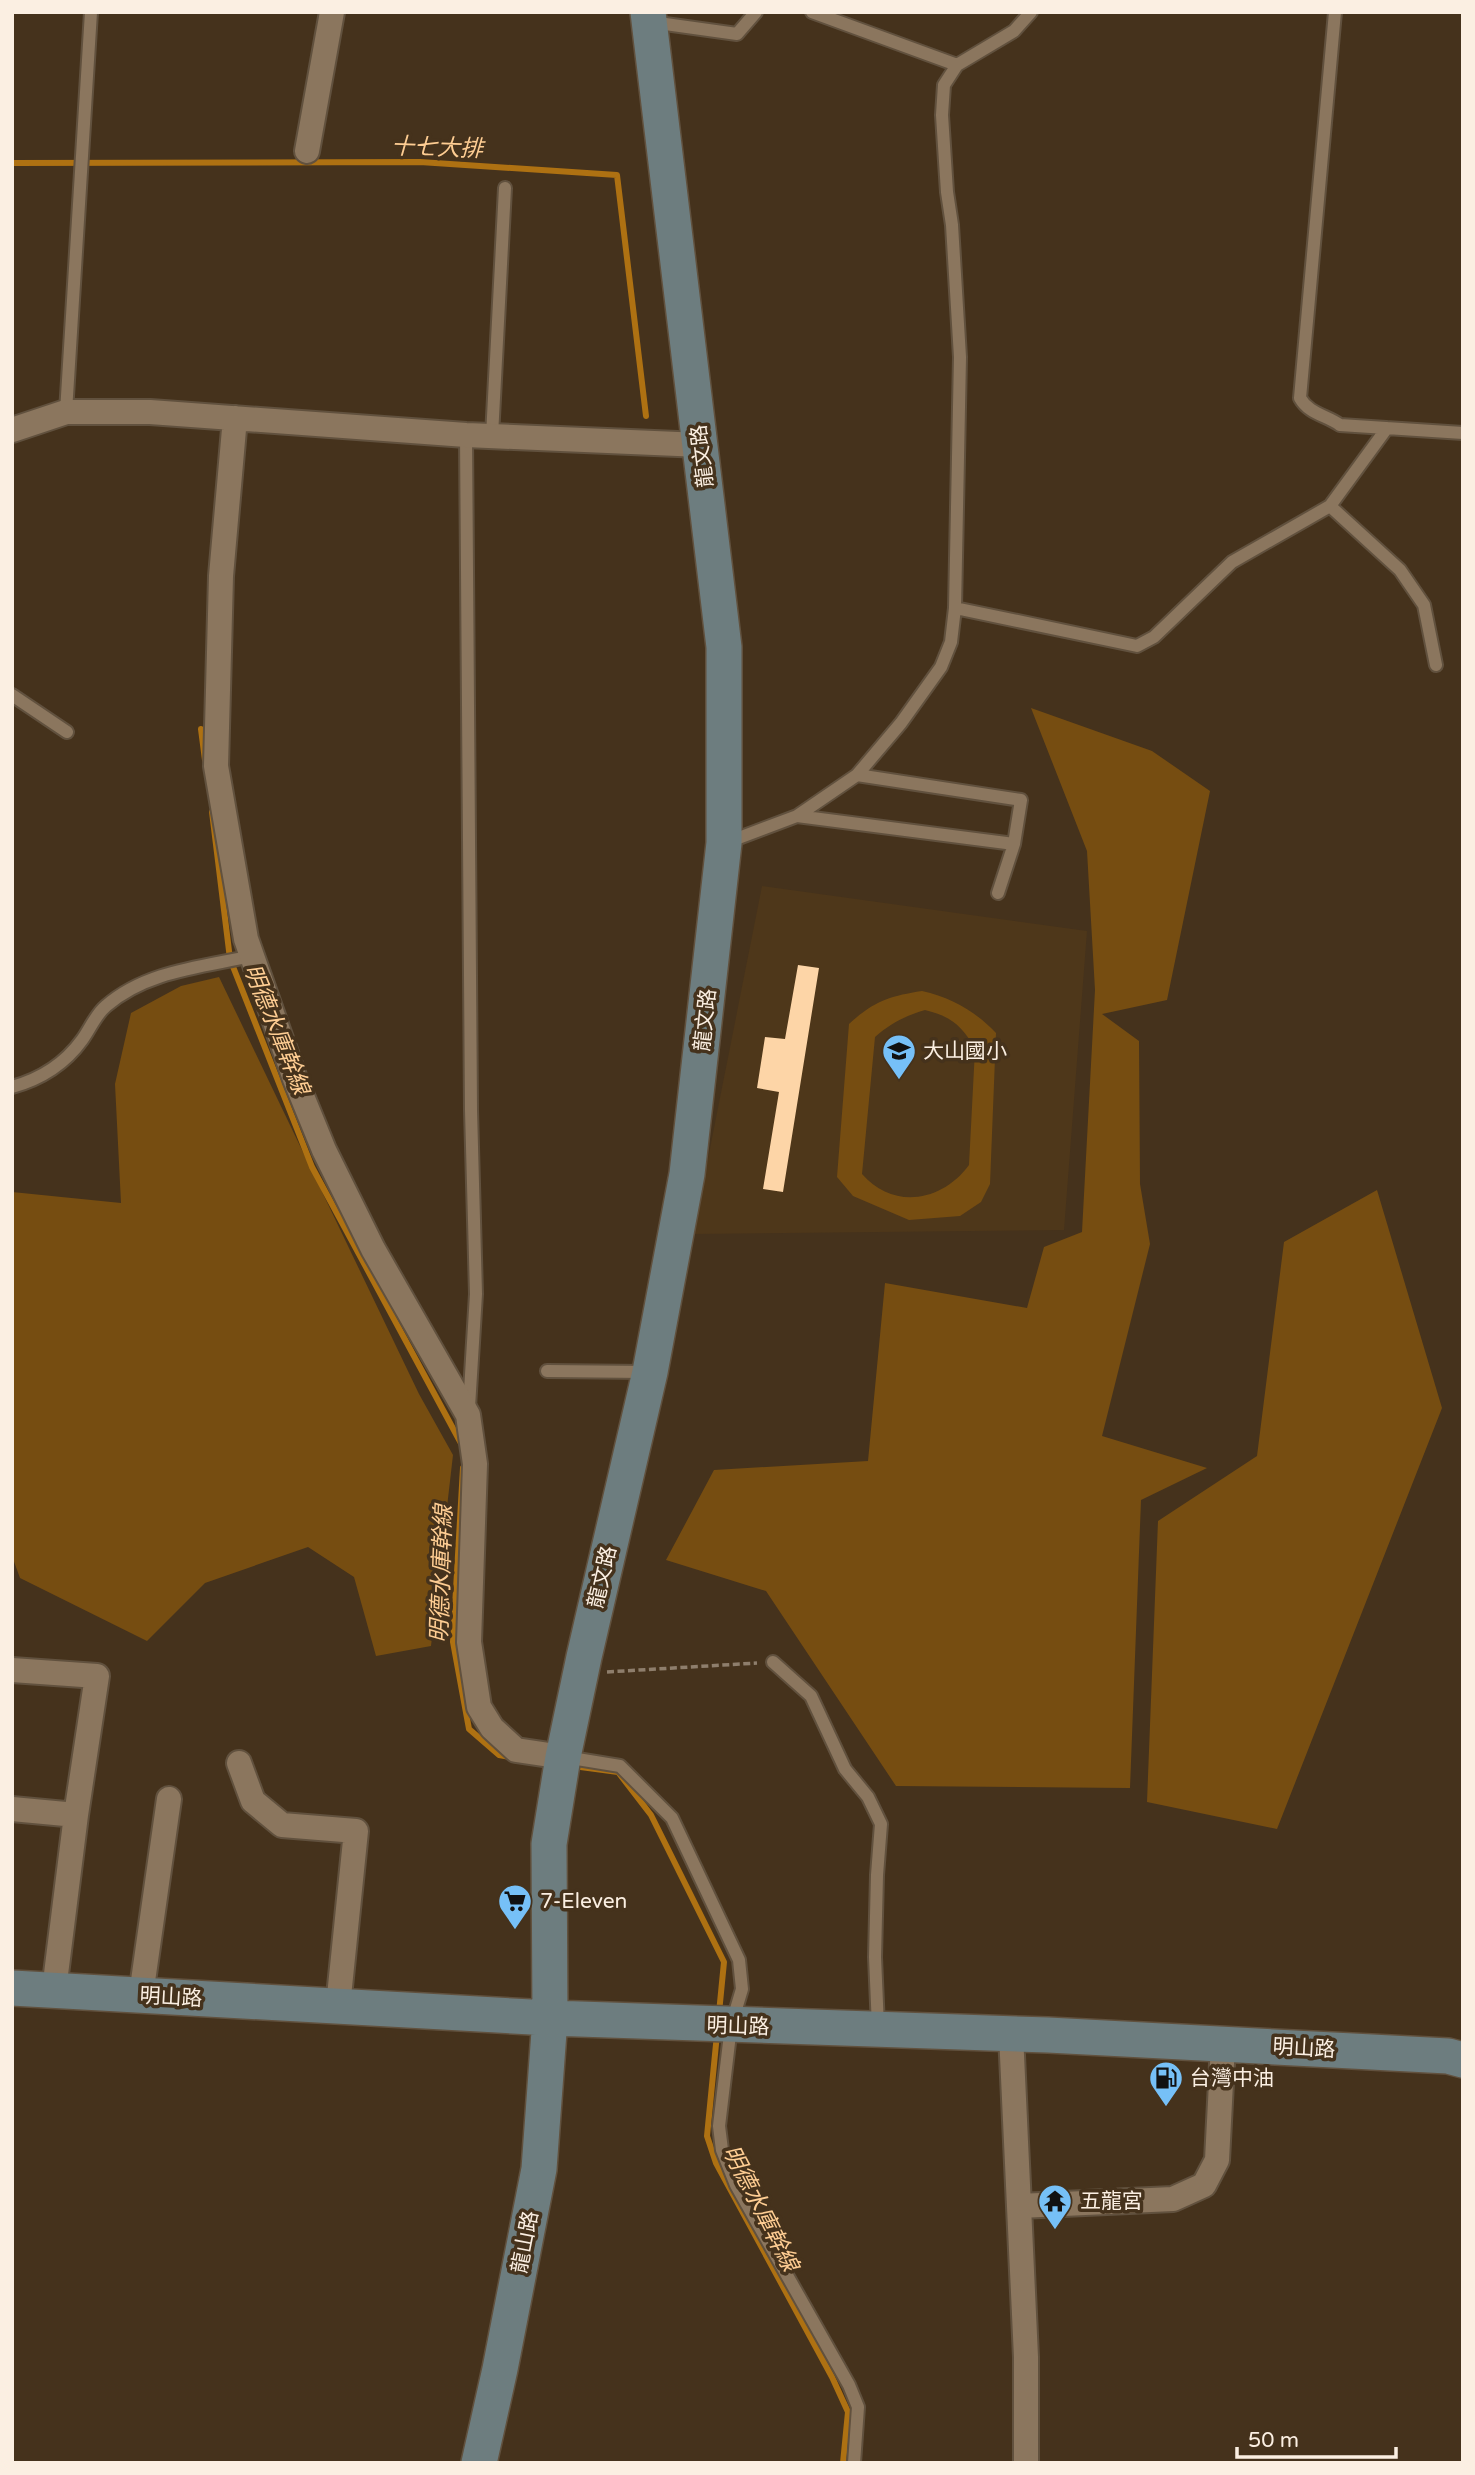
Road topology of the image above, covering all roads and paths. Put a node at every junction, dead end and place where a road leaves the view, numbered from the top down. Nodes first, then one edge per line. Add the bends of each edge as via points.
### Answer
1 (91, 12) edge
2 (332, 12) edge
3 (756, 12) edge
4 (812, 12) edge
5 (1031, 12) edge
6 (1335, 12) edge
7 (649, 17) edge
8 (957, 65) junction
9 (307, 151) dead end
10 (505, 188) dead end
11 (66, 412) junction
12 (236, 418) junction
13 (1387, 428) junction
14 (12, 430) edge
15 (1463, 433) edge
16 (466, 435) junction
17 (492, 436) junction
18 (701, 445) junction
19 (1330, 506) junction
20 (955, 608) junction
21 (1436, 665) dead end
22 (12, 695) edge
23 (67, 732) dead end
24 (857, 775) junction
25 (797, 816) junction
26 (724, 843) junction
27 (1014, 844) junction
28 (998, 892) dead end
29 (246, 957) junction
30 (12, 1087) edge
31 (547, 1371) dead end
32 (650, 1372) junction
33 (468, 1415) junction
34 (773, 1662) joint
35 (12, 1670) edge
36 (580, 1674) junction
37 (239, 1763) dead end
38 (562, 1763) junction
39 (169, 1799) dead end
40 (12, 1809) edge
41 (76, 1815) junction
42 (12, 1988) edge
43 (54, 1990) junction
44 (141, 1995) junction
45 (338, 2006) junction
46 (550, 2018) junction
47 (722, 2026) junction
48 (878, 2031) junction
49 (1011, 2034) junction
50 (1223, 2044) junction
51 (1463, 2060) edge
52 (1019, 2206) junction
53 (479, 2463) edge
54 (854, 2463) edge
55 (1026, 2463) edge

1 - 11 lane
2 - 9 street
3 - 7 lane via 737,34
4 - 8 lane
5 - 8 lane via 1014,31
6 - 13 lane via 1300,398 1305,407 1340,425
7 - 18 street, 龍文路
8 - 20 lane via 944,85 942,116 960,357
10 - 17 lane
11 - 12 street
11 - 14 street
12 - 16 street
12 - 29 street via 221,576 216,766
13 - 15 lane
13 - 19 lane
16 - 17 street
16 - 33 lane via 476,1294
17 - 18 street
18 - 26 street, 龍文路 via 724,647
19 - 20 lane via 1232,562 1154,637 1137,646
19 - 21 lane via 1400,570 1424,605
20 - 24 lane via 951,642 941,667
22 - 23 lane
24 - 25 lane
24 - 27 lane via 1021,800
25 - 26 lane
25 - 27 lane
26 - 32 street, 龍文路 via 687,1174
27 - 28 lane
29 - 30 lane via 174,971 122,994 103,1008 58,1067
29 - 33 street via 324,1150 373,1249
31 - 32 lane
32 - 36 street, 龍文路
33 - 38 street via 475,1464 469,1642 479,1707 492,1728 516,1750
34 - 36 path
34 - 48 lane via 811,1696 845,1769 868,1797 881,1824 875,1957
35 - 41 street via 97,1676
36 - 38 street, 龍文路
37 - 45 street via 253,1801 282,1825 356,1831
38 - 46 street, 龍文路 via 549,1843
38 - 47 lane via 620,1766 671,1818 739,1960 742,1989
39 - 44 street
40 - 41 street
41 - 43 street
42 - 43 street, 明山路
43 - 44 street, 明山路
44 - 45 street, 明山路
45 - 46 street, 明山路
46 - 47 street, 明山路
46 - 53 street, 龍山路 via 539,2169
47 - 48 street, 明山路
47 - 54 lane via 722,2150 736,2185 849,2385 858,2407
48 - 49 street, 明山路
49 - 50 street, 明山路
49 - 52 street
50 - 51 street, 明山路
50 - 52 street via 1217,2160 1204,2185 1173,2199
52 - 55 street

